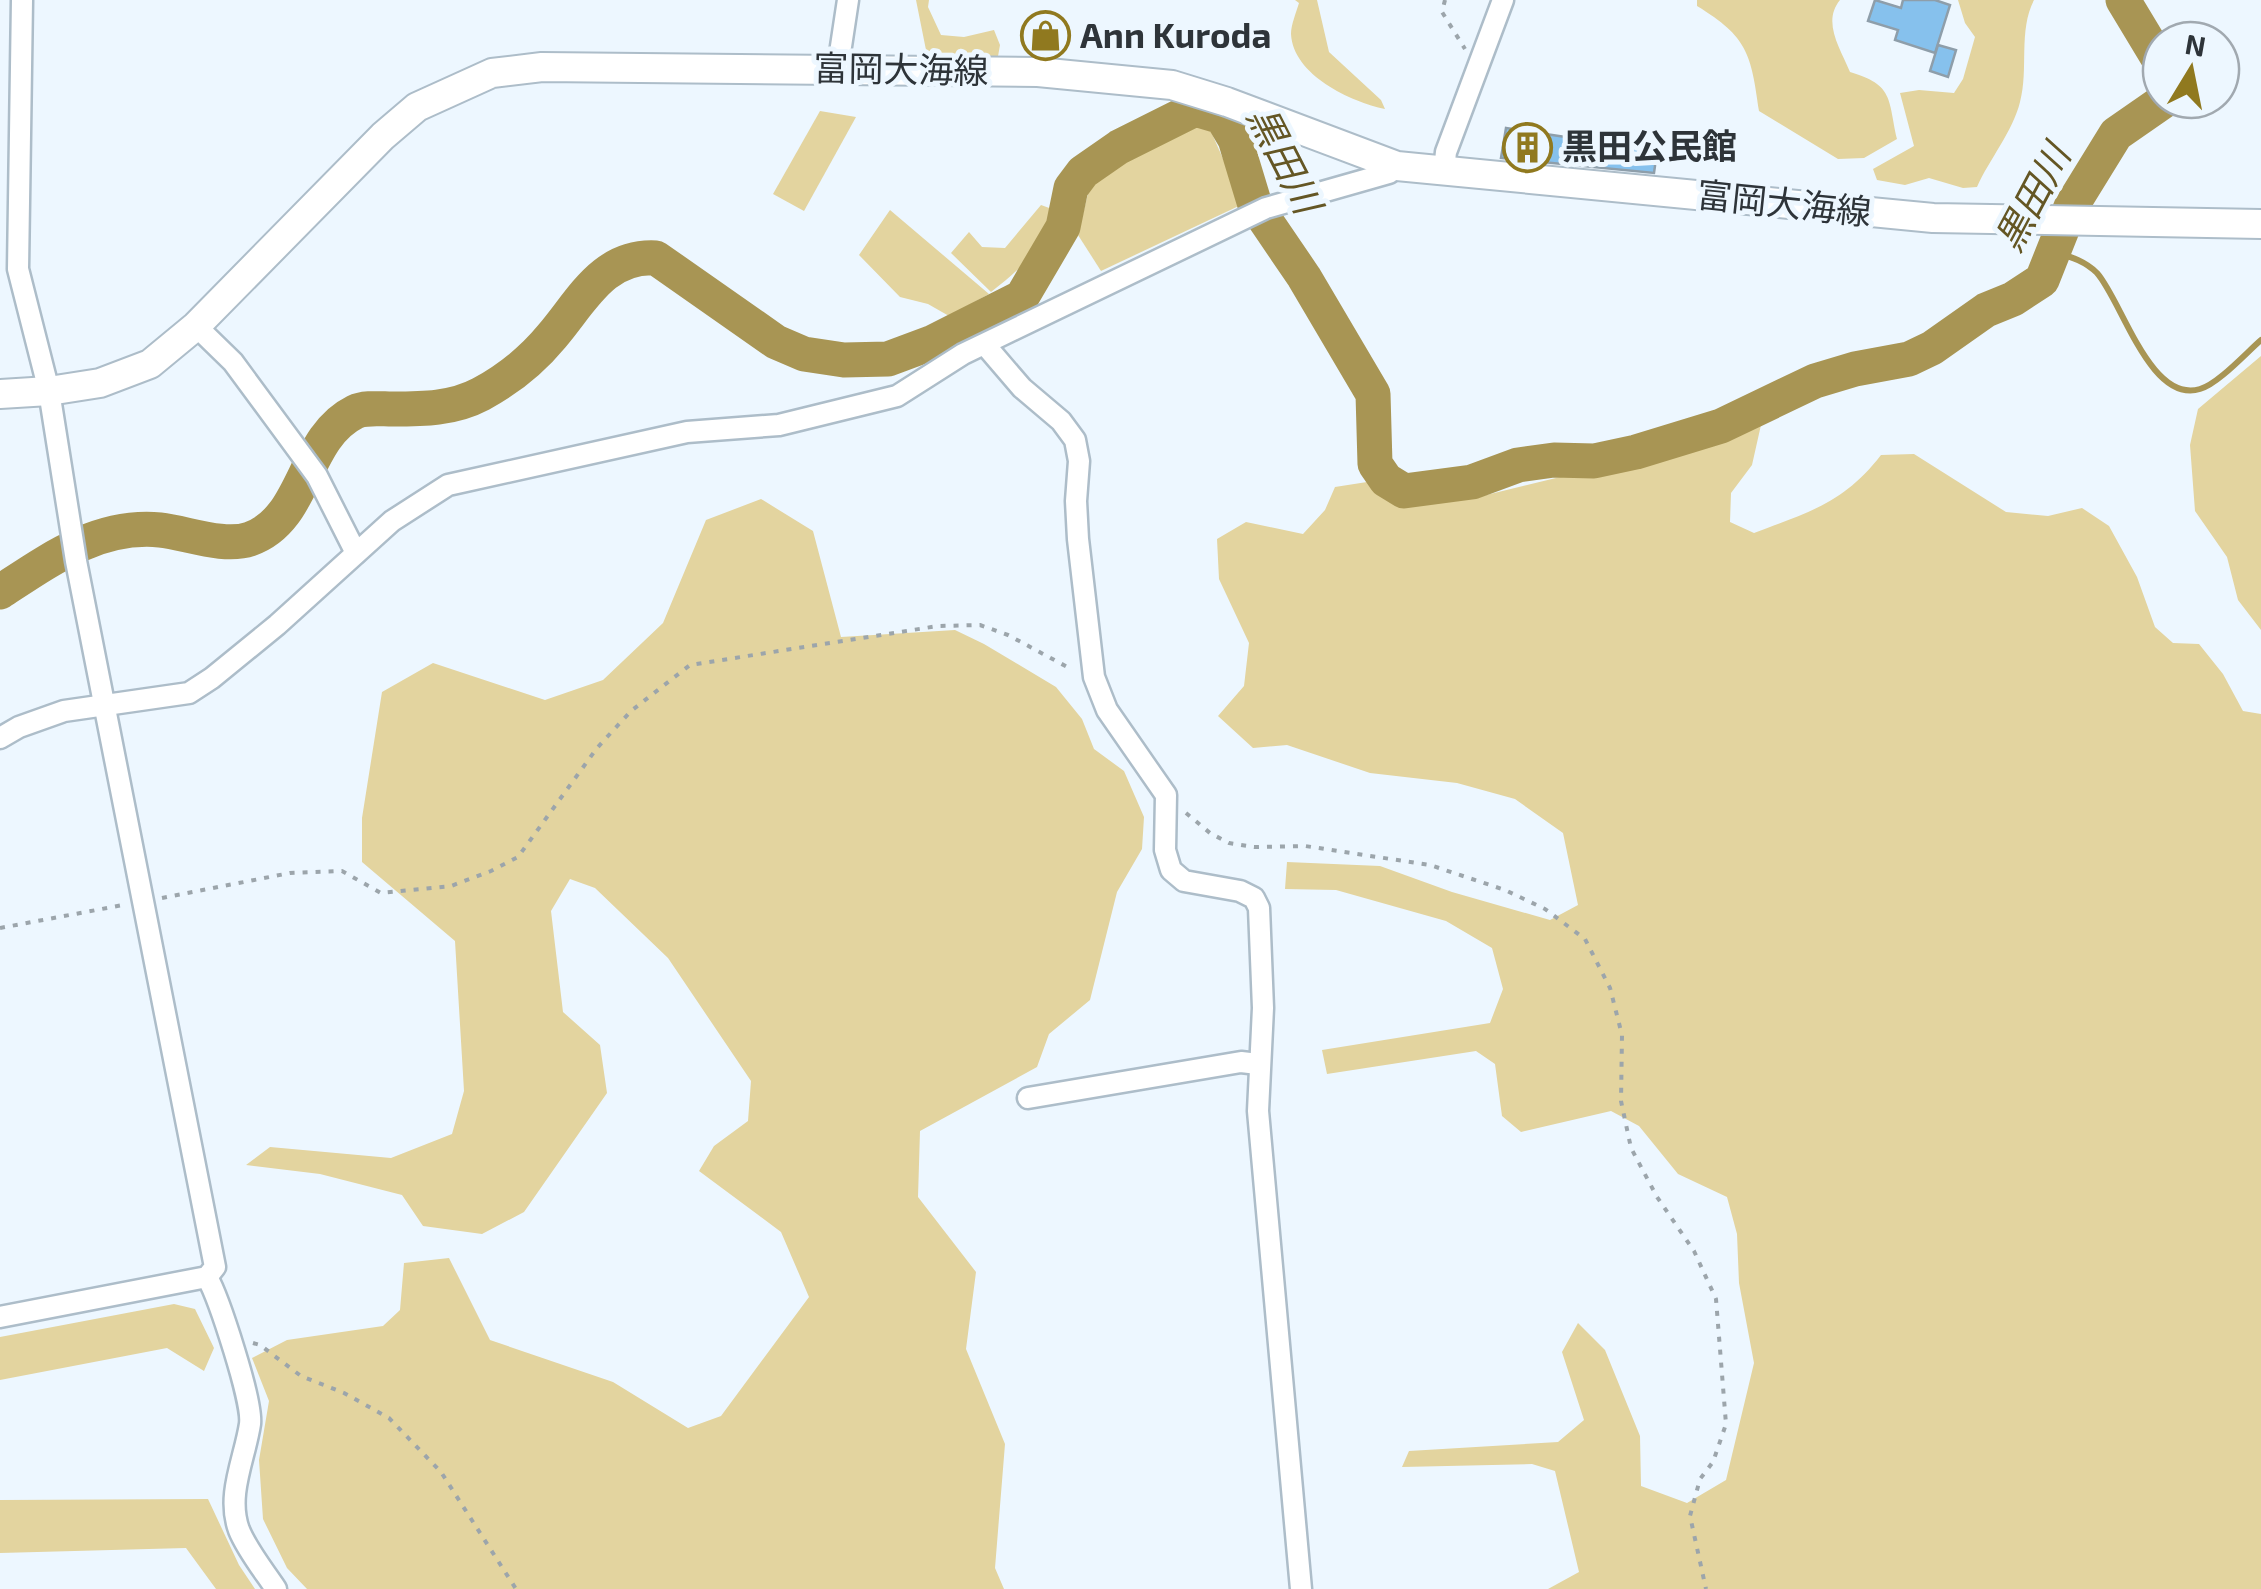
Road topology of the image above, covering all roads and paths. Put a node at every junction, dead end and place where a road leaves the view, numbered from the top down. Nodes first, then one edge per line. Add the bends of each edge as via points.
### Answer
1 (22, 0) edge
2 (848, 0) edge
3 (1445, 0) edge
4 (1503, 0) edge
5 (830, 70) junction
6 (1477, 70) junction
7 (1397, 166) junction
8 (1444, 170) junction
9 (2261, 224) edge
10 (196, 326) junction
11 (986, 346) junction
12 (48, 391) junction
13 (0, 394) edge
14 (356, 554) junction
15 (1094, 676) junction
16 (104, 703) junction
17 (0, 738) edge
18 (1166, 795) junction
19 (142, 902) junction
20 (0, 928) edge
21 (1258, 1064) junction
22 (1028, 1098) dead end
23 (207, 1277) junction
24 (0, 1317) edge
25 (228, 1339) junction
26 (276, 1589) edge
27 (516, 1589) edge
28 (1301, 1589) edge
29 (1706, 1589) edge

1 - 12 street via 18,269
2 - 5 street via 840,53
3 - 6 path via 1442,12
4 - 6 street
5 - 7 main road, 富岡大海線 via 1038,72 1172,85
5 - 10 main road, 富岡大海線 via 542,66 461,84 417,107 383,136
6 - 8 street
7 - 8 main road, 富岡大海線
7 - 11 street via 1259,212
8 - 9 main road, 富岡大海線 via 1933,218
10 - 12 main road, 富岡大海線 via 150,364 100,383
10 - 14 street via 233,362 316,476
11 - 14 street via 897,396 853,409 779,425 686,432 448,485
11 - 15 street via 1076,440 1078,539
12 - 13 main road, 富岡大海線
12 - 16 street
14 - 16 street via 190,693
15 - 18 street via 1107,710
15 - 19 path via 980,625 690,665 632,710 518,857 491,871 451,886 381,893 342,871 290,873
16 - 17 street via 64,711
16 - 19 street
18 - 21 street via 1171,870 1184,881 1240,891 1260,908
18 - 29 path via 1228,843 1305,846 1430,865 1506,890 1585,940 1610,988 1622,1034 1621,1101 1631,1148 1716,1299 1726,1424 1690,1516
19 - 20 path
19 - 23 street via 215,1267
21 - 22 street
21 - 28 street
23 - 24 street
23 - 25 street
25 - 26 street via 250,1420 236,1488 239,1531
25 - 27 path via 260,1344 301,1376 389,1418 441,1472

